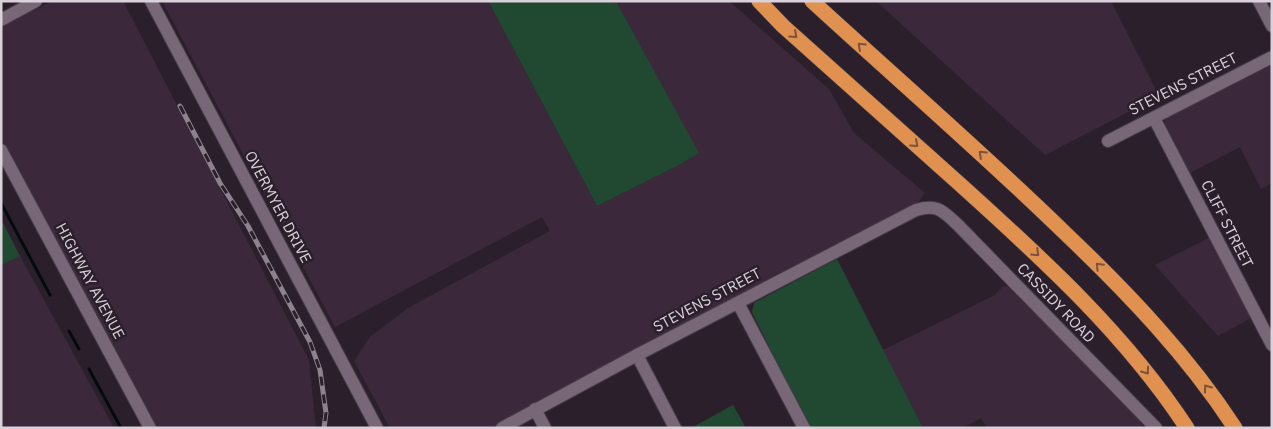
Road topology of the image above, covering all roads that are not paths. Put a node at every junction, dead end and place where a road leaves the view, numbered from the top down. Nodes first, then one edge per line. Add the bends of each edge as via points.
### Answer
1 (36, 1) edge
2 (151, 1) edge
3 (759, 1) edge
4 (812, 1) edge
5 (1259, 1) edge
6 (1, 20) edge
7 (1272, 26) edge
8 (1272, 57) edge
9 (1154, 118) junction
10 (1108, 141) dead end
11 (1, 150) edge
12 (929, 206) joint
13 (738, 303) junction
14 (1272, 345) edge
15 (637, 355) junction
16 (535, 409) junction
17 (150, 428) edge
18 (377, 428) edge
19 (502, 428) edge
20 (545, 428) edge
21 (675, 428) edge
22 (804, 428) edge
23 (1156, 428) edge
24 (1187, 428) edge
25 (1235, 428) edge

1 - 6 street
2 - 18 street, OVERMYER DRIVE
3 -> 24 highway via 1038,255 1137,359
25 -> 4 highway via 1204,384 1092,258 961,134
5 - 7 street
8 - 9 street, STEVENS STREET
9 - 10 street, STEVENS STREET
9 - 14 street, CLIFF STREET
11 - 17 street, HIGHWAY AVENUE
12 - 13 street, STEVENS STREET
12 - 23 street, CASSIDY ROAD via 943,211 957,224
13 - 15 street, STEVENS STREET
13 - 22 street
15 - 16 street, STEVENS STREET
15 - 21 street
16 - 19 street, STEVENS STREET
16 - 20 street

